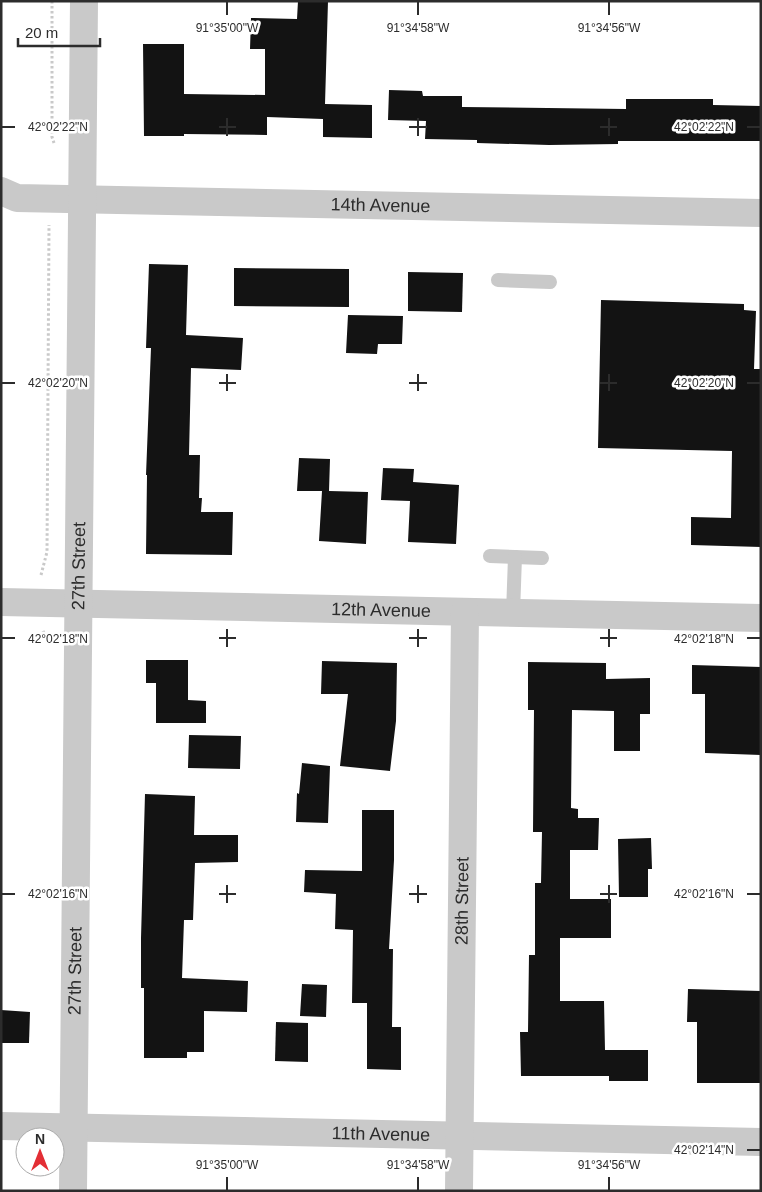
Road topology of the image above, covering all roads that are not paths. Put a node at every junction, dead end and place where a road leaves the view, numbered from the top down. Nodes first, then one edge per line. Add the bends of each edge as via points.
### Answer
1 (84, 1) edge
2 (1, 191) edge
3 (82, 198) junction
4 (761, 213) edge
5 (498, 280) dead end
6 (550, 282) dead end
7 (490, 556) dead end
8 (515, 557) junction
9 (542, 558) dead end
10 (1, 602) edge
11 (79, 604) junction
12 (464, 612) junction
13 (513, 613) junction
14 (761, 618) edge
15 (1, 1126) edge
16 (74, 1128) junction
17 (460, 1136) junction
18 (761, 1142) edge
19 (73, 1191) edge
20 (459, 1191) edge

1 - 3 street, 27th Street
2 - 3 street, 14th Avenue via 17,198
3 - 4 street, 14th Avenue
3 - 11 street, 27th Street
5 - 6 lane
7 - 8 lane
8 - 9 lane
8 - 13 lane
10 - 11 street, 12th Avenue
11 - 12 street, 12th Avenue
11 - 16 street, 27th Street
12 - 13 street, 12th Avenue
12 - 17 street, 28th Street
13 - 14 street, 12th Avenue
15 - 16 street, 11th Avenue
16 - 17 street, 11th Avenue
16 - 19 street, 27th Street
17 - 18 street, 11th Avenue
17 - 20 street, 28th Street

